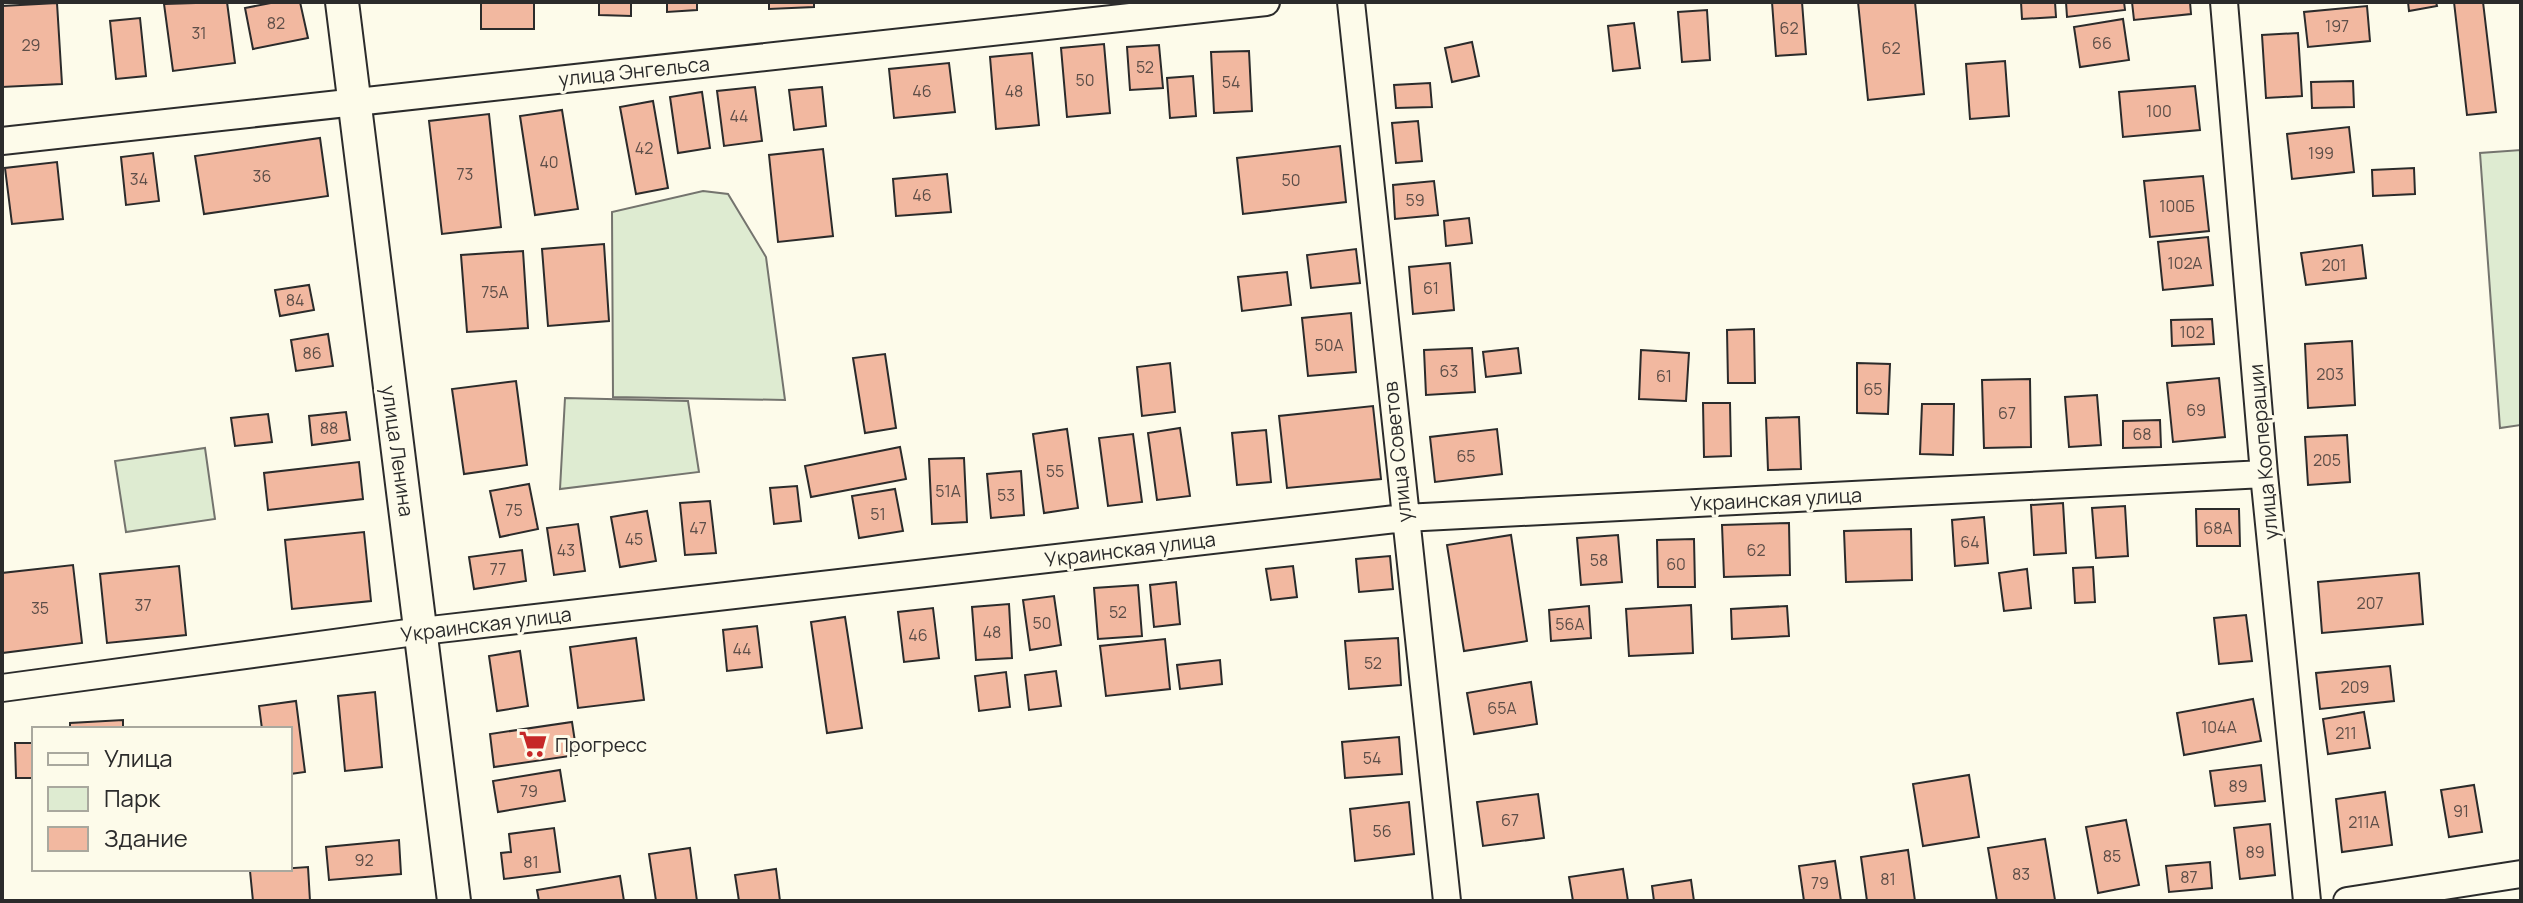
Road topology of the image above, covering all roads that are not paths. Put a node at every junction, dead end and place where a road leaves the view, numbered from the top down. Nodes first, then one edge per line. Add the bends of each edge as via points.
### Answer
1 (342, 2) edge
2 (1266, 2) edge
3 (1351, 2) edge
4 (2224, 2) edge
5 (352, 102) junction
6 (2, 141) edge
7 (2264, 474) junction
8 (1404, 518) junction
9 (422, 631) junction
10 (2, 688) edge
11 (2521, 874) edge
12 (454, 901) edge
13 (1447, 901) edge
14 (2307, 901) edge
15 (2347, 901) edge

1 - 5 street, улица Ленина
2 - 5 street, улица Энгельса
3 - 8 street, улица Советов
4 - 7 street, улица Кооперации
5 - 6 street, улица Энгельса
5 - 9 street, улица Ленина
7 - 8 street, Украинская улица
7 - 14 street, улица Кооперации
8 - 9 street, Украинская улица
8 - 13 street, улица Советов
9 - 10 street, Украинская улица
9 - 12 street, улица Ленина
11 - 15 street

